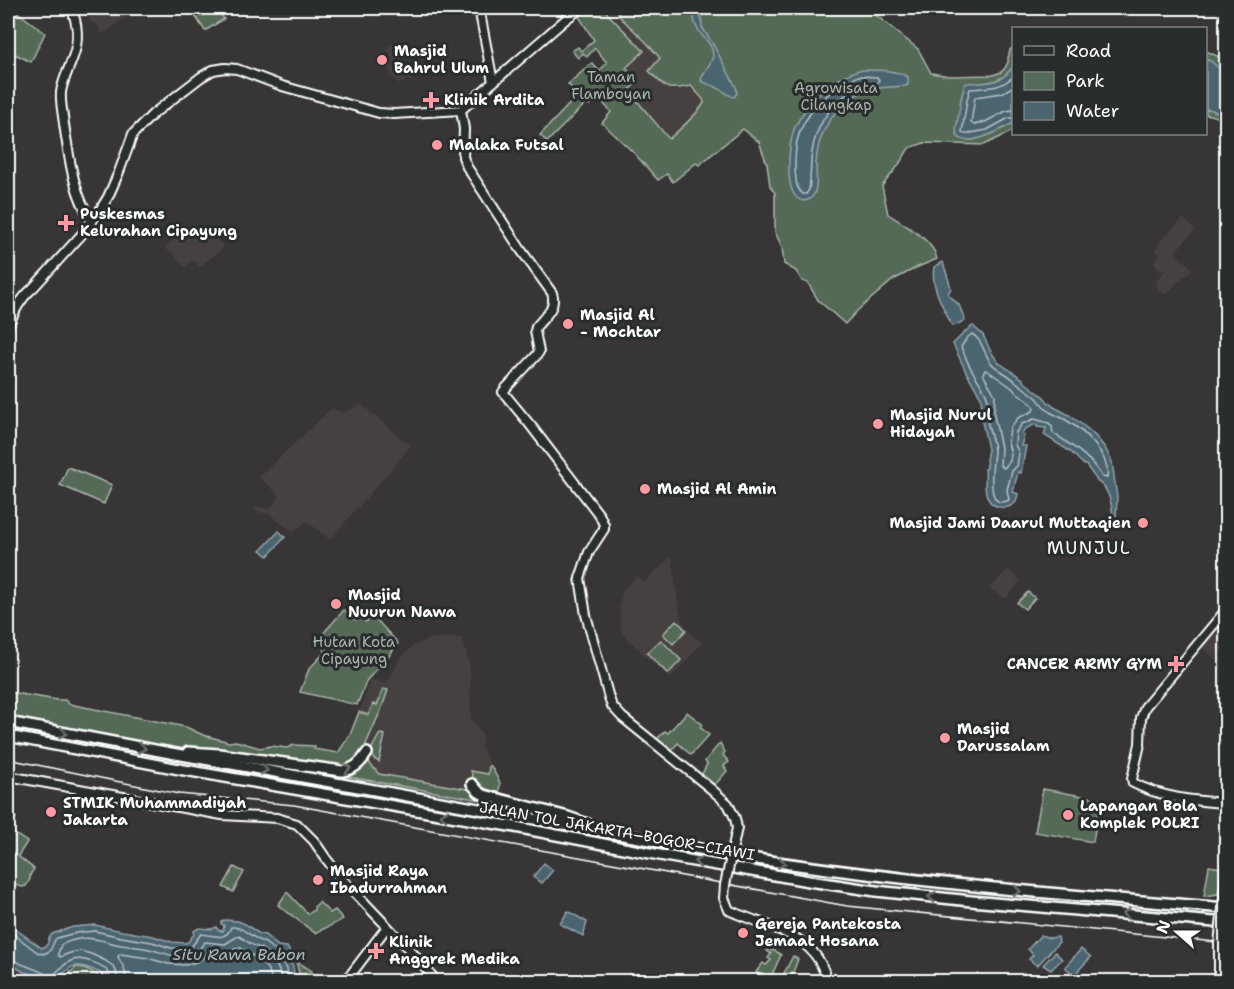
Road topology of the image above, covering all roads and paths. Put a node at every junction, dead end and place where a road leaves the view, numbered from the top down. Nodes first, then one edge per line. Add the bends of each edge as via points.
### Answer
1 (71, 8) edge
2 (479, 8) edge
3 (581, 8) edge
4 (494, 82) junction
5 (461, 110) junction
6 (86, 224) junction
7 (8, 327) edge
8 (1227, 610) edge
9 (8, 722) edge
10 (8, 736) edge
11 (165, 752) junction
12 (367, 753) dead end
13 (8, 776) edge
14 (471, 784) dead end
15 (1227, 803) edge
16 (600, 830) junction
17 (1227, 863) edge
18 (1227, 908) edge
19 (1227, 923) edge
20 (387, 927) junction
21 (1227, 956) edge
22 (1219, 961) junction
23 (345, 981) edge
24 (437, 981) edge
25 (827, 981) edge
26 (1219, 981) edge

1 - 6 street via 77,30 61,102 69,158
2 - 4 street
3 - 4 street
4 - 5 street
5 - 6 street via 379,113 237,69 213,70 153,114 133,134 104,204
5 - 25 street, bridge via 466,167 554,300 536,327 539,352 503,391 604,525 580,578 586,615 612,706 728,804 737,828 725,885 724,898 729,910 804,943 818,958
6 - 7 street via 84,232 20,302
8 - 15 street via 1145,708 1132,779 1143,788 1179,798
9 -> 11 highway, JALAN TOL JAKARTA–BOGOR–CIAWI
19 -> 10 highway, JALAN TOL JAKARTA–BOGOR–CIAWI via 971,901 809,881
11 -> 12 highway via 219,754 342,771 356,766
11 -> 16 highway, JALAN TOL JAKARTA–BOGOR–CIAWI
13 - 20 street via 222,815 278,818 293,823 309,835
14 - 16 highway via 484,795 568,816
16 -> 18 highway, JALAN TOL JAKARTA–BOGOR–CIAWI via 850,873
17 - 22 street, bridge
20 - 23 street
20 - 24 street
21 - 22 street
22 - 26 street

